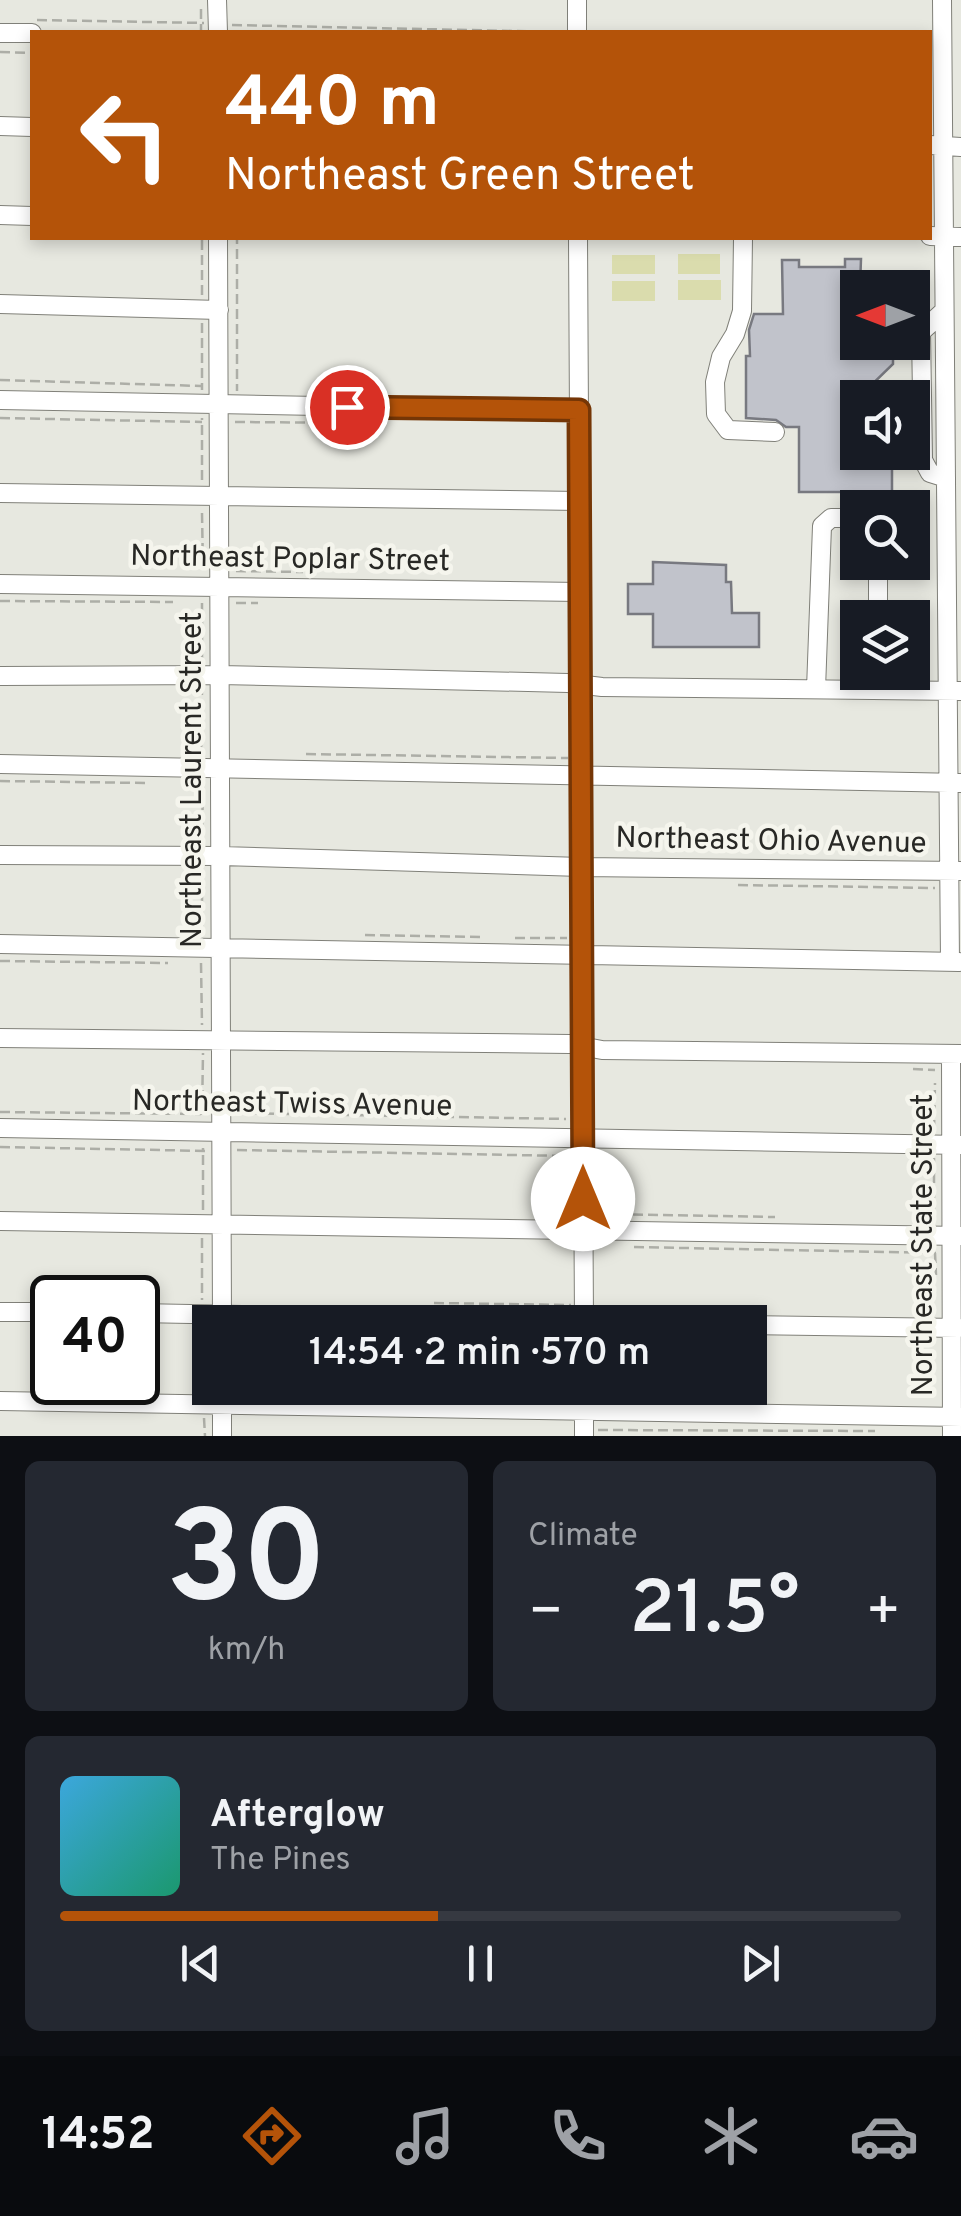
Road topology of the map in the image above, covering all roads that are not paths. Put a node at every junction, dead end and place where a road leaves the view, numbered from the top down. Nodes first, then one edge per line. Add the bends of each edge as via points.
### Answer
1 (218, 0) edge
2 (577, 0) edge
3 (942, 0) edge
4 (35, 27) edge
5 (210, 28) edge
6 (577, 30) edge
7 (0, 33) edge
8 (944, 57) edge
9 (0, 126) edge
10 (30, 127) edge
11 (945, 146) edge
12 (0, 215) edge
13 (30, 216) edge
14 (945, 237) edge
15 (218, 240) edge
16 (578, 240) edge
17 (743, 240) edge
18 (0, 304) edge
19 (210, 310) junction
20 (950, 324) edge
21 (0, 400) edge
22 (214, 407) junction
23 (579, 410) junction
24 (953, 424) edge
25 (775, 432) dead end
26 (946, 478) junction
27 (0, 494) edge
28 (211, 495) junction
29 (580, 502) junction
30 (953, 510) edge
31 (840, 518) edge
32 (0, 584) edge
33 (211, 586) junction
34 (580, 592) junction
35 (954, 604) edge
36 (211, 675) junction
37 (0, 676) edge
38 (580, 685) junction
39 (840, 685) edge
40 (816, 688) junction
41 (954, 691) edge
42 (0, 764) edge
43 (221, 766) junction
44 (581, 776) junction
45 (955, 782) edge
46 (0, 854) edge
47 (212, 856) junction
48 (581, 867) junction
49 (953, 877) edge
50 (0, 944) edge
51 (222, 947) junction
52 (582, 955) junction
53 (955, 962) edge
54 (0, 1038) edge
55 (222, 1039) junction
56 (582, 1048) junction
57 (956, 1054) edge
58 (222, 1122) junction
59 (0, 1128) edge
60 (582, 1138) junction
61 (956, 1145) edge
62 (0, 1222) edge
63 (222, 1223) junction
64 (583, 1230) junction
65 (954, 1242) edge
66 (222, 1305) edge
67 (584, 1305) edge
68 (0, 1312) edge
69 (30, 1312) edge
70 (160, 1313) edge
71 (192, 1313) edge
72 (767, 1326) edge
73 (956, 1328) edge
74 (192, 1398) edge
75 (0, 1402) edge
76 (217, 1405) edge
77 (431, 1405) edge
78 (584, 1405) edge
79 (584, 1410) junction
80 (955, 1423) edge
81 (584, 1433) edge
82 (222, 1436) edge

1 - 5 street
2 - 6 street
3 - 8 street
4 - 7 street
8 - 11 street
9 - 10 street
11 - 14 street
12 - 13 street
14 - 20 street
15 - 19 street, Northeast Laurent Street
16 - 23 street
17 - 25 street via 742,311 717,370 716,414 728,430
18 - 19 street
19 - 22 street, Northeast Laurent Street
20 - 24 street
20 - 26 street via 921,332 922,460 930,473
21 - 22 street
22 - 23 street
22 - 28 street, Northeast Laurent Street
23 - 29 street
24 - 26 street
26 - 30 street
27 - 28 street
28 - 29 street
28 - 33 street, Northeast Laurent Street
29 - 34 street
30 - 35 street
31 - 40 street via 822,526
32 - 33 street, Northeast Poplar Street
33 - 34 street, Northeast Poplar Street
33 - 36 street, Northeast Laurent Street
34 - 38 street
35 - 41 street
36 - 37 street
36 - 38 street
36 - 43 street, Northeast Laurent Street
38 - 40 street
38 - 44 street
39 - 40 street
41 - 45 street
42 - 43 street
43 - 44 street
43 - 47 street, Northeast Laurent Street
44 - 45 street
44 - 48 street
45 - 49 street
46 - 47 street, Northeast Ohio Avenue
47 - 48 street, Northeast Ohio Avenue
47 - 51 street, Northeast Laurent Street
48 - 49 street, Northeast Ohio Avenue
48 - 52 street
49 - 53 street
50 - 51 street
51 - 52 street
51 - 55 street, Northeast Laurent Street
52 - 53 street
52 - 56 street
54 - 55 street
55 - 56 street
55 - 58 street, Northeast Laurent Street
56 - 57 street
56 - 60 street
57 - 61 street, Northeast State Street
58 - 59 street, Northeast Twiss Avenue
58 - 60 street, Northeast Twiss Avenue
58 - 63 street, Northeast Laurent Street via 213,1150
60 - 61 street, Northeast Twiss Avenue
60 - 64 street
61 - 65 street, Northeast State Street
62 - 63 street
63 - 64 street
63 - 66 street, Northeast Laurent Street
64 - 65 street
64 - 67 street
65 - 73 street, Northeast State Street
68 - 69 street
70 - 71 street
72 - 73 street
73 - 80 street, Northeast State Street
74 - 75 street
76 - 82 street
77 - 79 street
78 - 79 street
79 - 80 street
79 - 81 street

